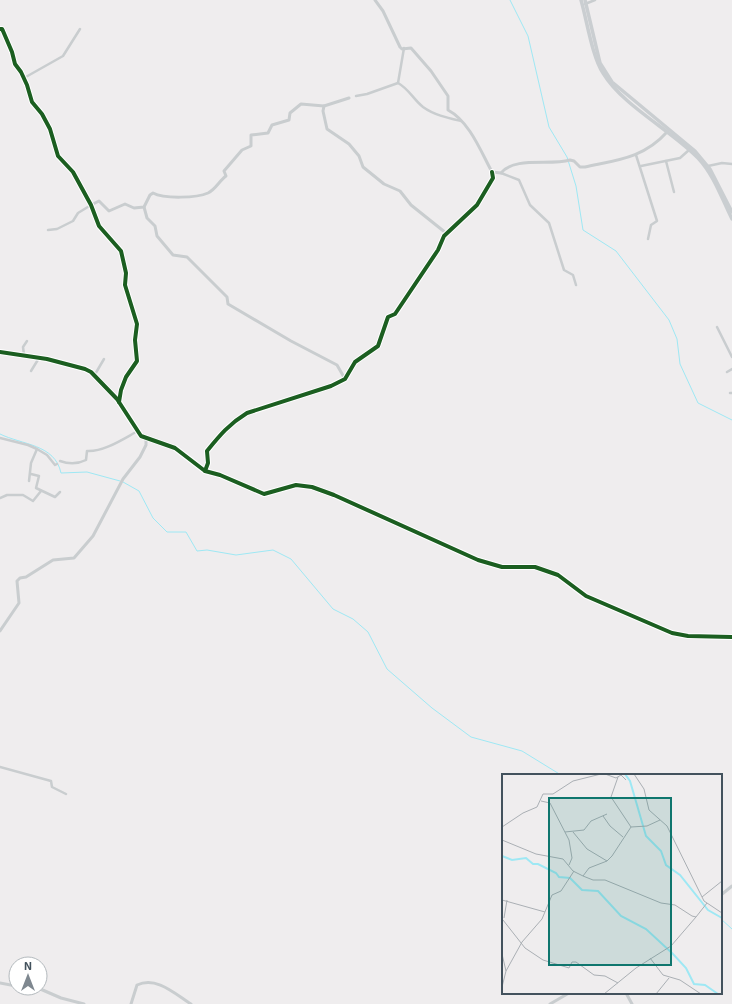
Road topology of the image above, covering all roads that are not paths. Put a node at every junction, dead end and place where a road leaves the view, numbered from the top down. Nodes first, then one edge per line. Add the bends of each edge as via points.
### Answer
1 (375, 0) edge
2 (595, 0) edge
3 (584, 2) edge
4 (0, 29) edge
5 (80, 29) dead end
6 (404, 48) junction
7 (24, 78) junction
8 (398, 83) junction
9 (356, 96) dead end
10 (350, 98) dead end
11 (324, 106) junction
12 (461, 121) junction
13 (667, 132) junction
14 (689, 150) junction
15 (636, 155) junction
16 (666, 161) junction
17 (732, 164) edge
18 (641, 166) junction
19 (708, 166) junction
20 (492, 172) junction
21 (501, 173) junction
22 (674, 192) dead end
23 (91, 205) junction
24 (144, 207) junction
25 (732, 212) edge
26 (732, 219) edge
27 (48, 230) dead end
28 (446, 234) junction
29 (648, 239) dead end
30 (576, 285) dead end
31 (717, 327) dead end
32 (27, 341) dead end
33 (0, 352) edge
34 (24, 355) junction
35 (39, 357) junction
36 (732, 357) edge
37 (104, 358) dead end
38 (732, 369) edge
39 (31, 370) dead end
40 (727, 372) dead end
41 (94, 376) junction
42 (345, 379) junction
43 (119, 402) junction
44 (138, 431) junction
45 (0, 438) edge
46 (146, 438) junction
47 (37, 449) junction
48 (60, 461) dead end
49 (57, 464) dead end
50 (205, 471) junction
51 (31, 474) junction
52 (29, 481) dead end
53 (41, 491) junction
54 (60, 492) dead end
55 (0, 498) edge
56 (0, 630) edge
57 (732, 637) edge
58 (0, 767) edge
59 (66, 794) dead end
60 (732, 886) edge
61 (722, 894) edge
62 (48, 992) edge
63 (566, 994) edge
64 (627, 994) edge
65 (84, 1004) edge
66 (131, 1004) edge
67 (191, 1004) edge
68 (550, 1004) edge
69 (632, 1004) edge

1 - 6 street via 400,47
2 - 3 street
3 - 13 main road via 602,72 610,83
3 - 19 main road via 600,63 612,82 695,151
4 - 7 street via 4,31 15,64
5 - 7 street via 63,56
6 - 8 street
6 - 12 street via 411,48 431,72 448,96 448,110 455,113
7 - 23 street via 32,102 50,129 58,156 73,172
8 - 9 street
8 - 12 street via 406,87 422,106 439,115
10 - 11 street
11 - 24 street via 301,104 290,113 289,120 272,125 268,133 251,135 251,146 242,150 224,171 226,176 208,193 179,197 153,193
11 - 28 street via 327,129 349,144 359,156 363,167 384,184 400,191 412,205
12 - 20 street
13 - 14 main road
13 - 15 street via 657,143
14 - 16 street via 680,158
14 - 26 main road via 706,168
15 - 18 street
15 - 21 street via 585,168 569,160 527,162 509,166
16 - 18 street
16 - 22 street
17 - 19 street
18 - 29 street via 657,221 651,225
19 - 25 main road
20 - 21 street
20 - 28 street via 494,178 477,205
21 - 30 street via 519,180 530,205 549,223 564,270 573,275
23 - 24 street via 99,201 109,212 126,204 134,208
23 - 27 street via 73,221 57,229
23 - 43 street via 99,226 121,251 126,273 125,285 137,324 137,361 124,383
24 - 42 street via 147,218 155,226 157,236 173,255 187,257 227,297 228,304 337,365
28 - 42 street via 396,314 388,317 378,346 355,362
31 - 36 street
32 - 34 street via 23,347
33 - 34 street
34 - 35 street
35 - 39 street
35 - 41 street via 86,369
37 - 41 street
38 - 40 street
41 - 43 street
42 - 50 street via 239,418 224,429 207,451 208,463
43 - 44 street
44 - 46 street
44 - 48 street via 108,447 94,452 87,451 84,462 71,464
45 - 47 street
46 - 50 street via 175,448
46 - 56 street via 146,445 140,457 121,483 93,536 74,558 53,560 17,581 19,603
47 - 49 street
47 - 51 street via 31,463
50 - 57 street via 264,494 296,485 312,487 334,494 478,560 502,567 534,567 558,575 586,596 672,633
51 - 52 street
51 - 53 street via 39,476 36,488
53 - 54 street via 54,497
53 - 55 street via 33,501 23,495 7,494
58 - 59 street via 50,782 52,787
60 - 61 street
62 - 65 street
63 - 68 street
64 - 69 street
66 - 67 street via 137,985 151,983 168,988

